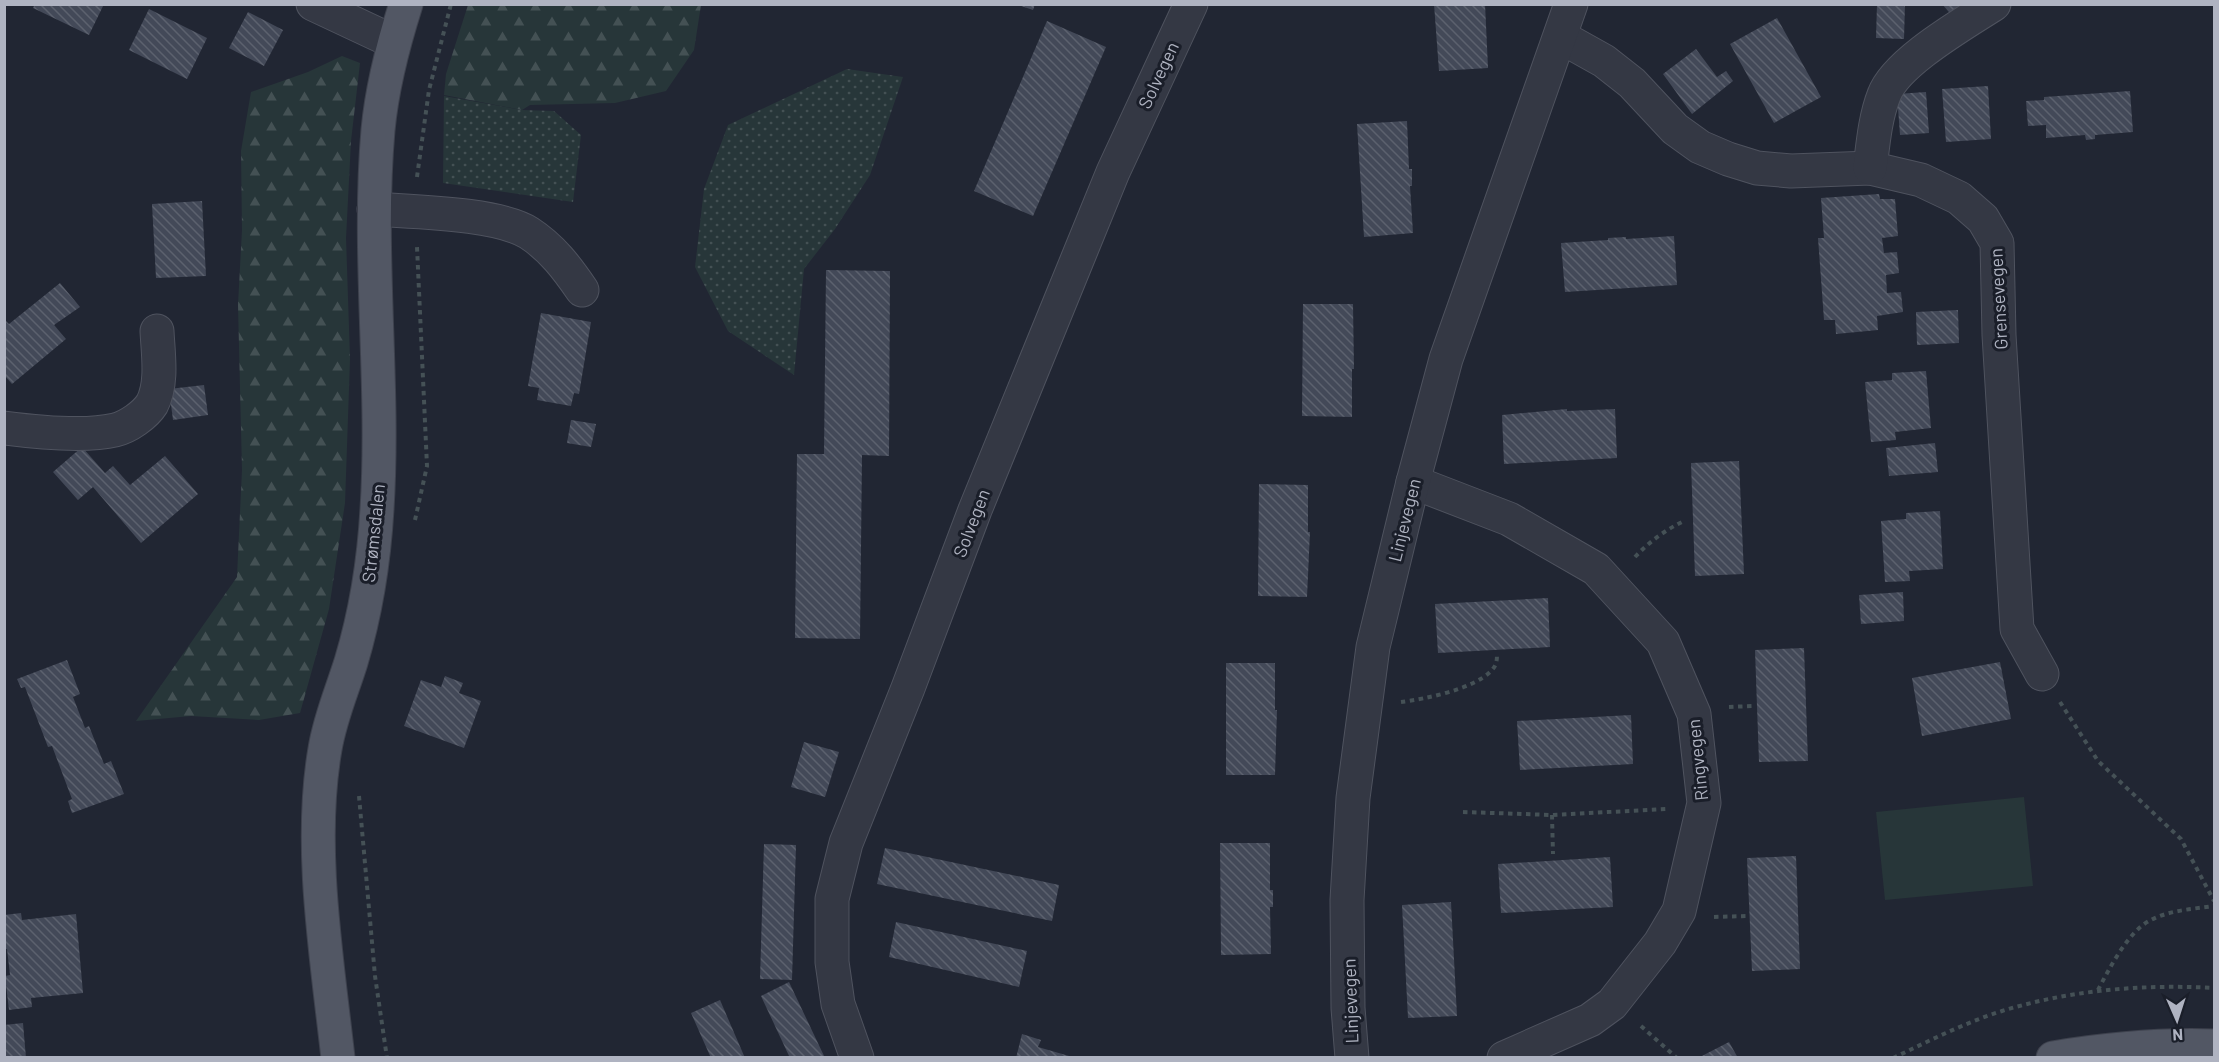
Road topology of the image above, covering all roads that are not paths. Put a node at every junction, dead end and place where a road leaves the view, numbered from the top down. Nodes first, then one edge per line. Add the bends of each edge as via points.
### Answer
1 (313, 4) edge
2 (406, 4) edge
3 (1191, 4) edge
4 (1571, 4) edge
5 (1994, 4) edge
6 (1561, 37) junction
7 (394, 42) junction
8 (1870, 168) junction
9 (374, 209) junction
10 (582, 290) dead end
11 (157, 331) dead end
12 (4, 428) edge
13 (1413, 482) junction
14 (2042, 674) road end
15 (2214, 1046) edge
16 (338, 1058) edge
17 (857, 1058) edge
18 (1352, 1058) edge
19 (1504, 1058) edge
20 (2053, 1058) edge

1 - 7 street
2 - 7 main road, Strømsdalen
3 - 17 street, Solvegen via 1109,182 975,510 846,843 832,899 832,962 838,1004
4 - 6 street, Linjevegen
5 - 8 street via 1924,50 1896,77 1884,93
6 - 8 street, Grensevegen via 1604,61 1632,83 1675,129 1700,147 1728,159 1757,168 1791,171
6 - 13 street, Linjevegen via 1446,359
7 - 9 main road, Strømsdalen via 378,127
8 - 14 street, Grensevegen via 1921,180 1959,198 1983,219 1997,243 2017,629
9 - 10 street via 470,217 527,231 564,263
9 - 16 main road, Strømsdalen via 377,514 366,600 330,723 320,806 322,908
11 - 12 street via 159,379 152,404 138,418 117,429 93,433
13 - 18 street, Linjevegen via 1373,648 1353,798 1347,900
13 - 19 street, Ringvegen via 1509,519 1596,569 1663,642 1694,714 1703,807 1679,911 1660,943 1612,1004 1590,1020
15 - 20 main road via 2151,1046

